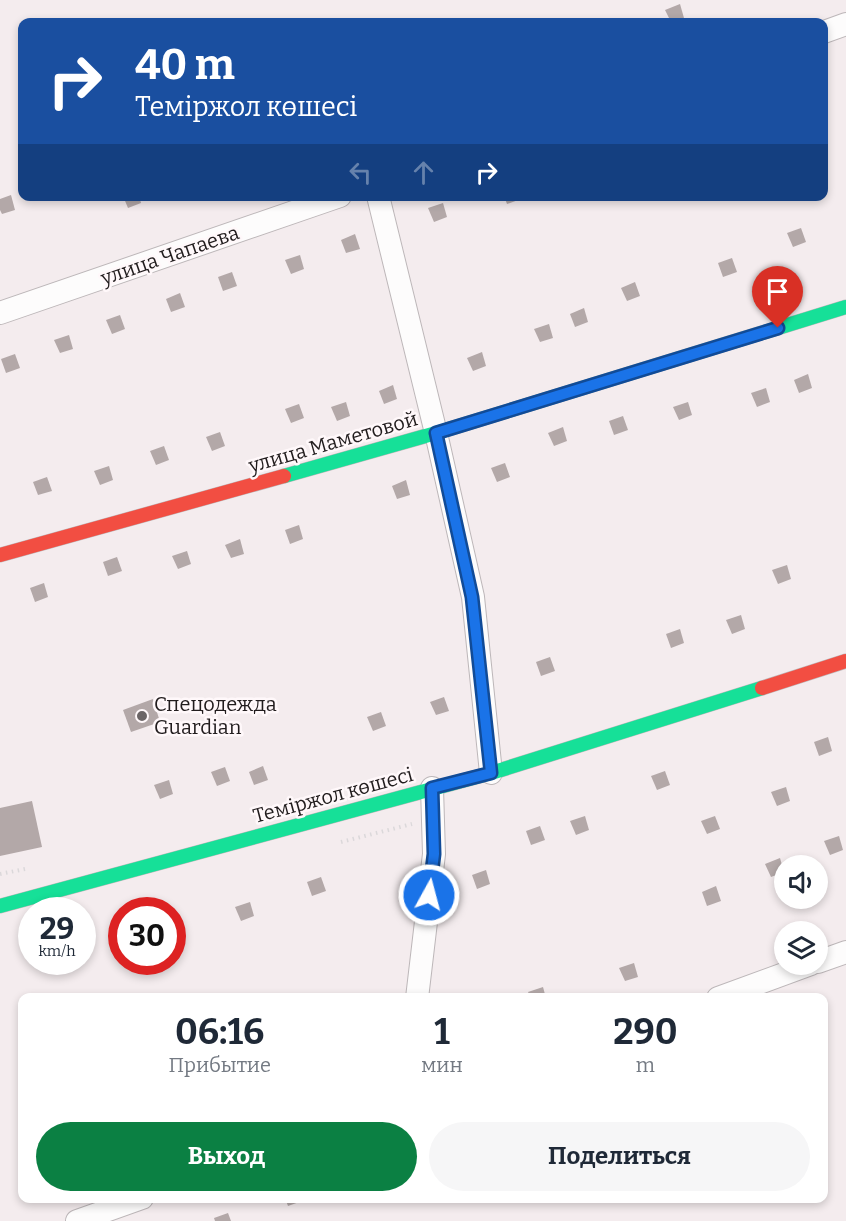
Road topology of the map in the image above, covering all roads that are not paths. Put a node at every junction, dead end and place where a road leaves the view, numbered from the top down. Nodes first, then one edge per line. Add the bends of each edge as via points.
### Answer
1 (846, 24) edge
2 (828, 31) edge
3 (325, 201) edge
4 (379, 201) edge
5 (846, 307) edge
6 (0, 313) edge
7 (436, 433) junction
8 (0, 555) edge
9 (846, 661) edge
10 (491, 773) junction
11 (432, 788) junction
12 (0, 906) edge
13 (846, 952) edge
14 (828, 958) edge
15 (781, 975) edge
16 (418, 993) edge
17 (732, 993) edge
18 (128, 1203) edge
19 (77, 1221) edge

1 - 2 street
3 - 6 street, улица Чапаева
4 - 7 street
5 - 7 street, улица Маметовой
7 - 8 street, улица Маметовой
7 - 10 street via 472,597
9 - 10 street, Теміржол көшесі
10 - 11 street, Теміржол көшесі
11 - 12 street, Теміржол көшесі
11 - 16 street via 434,854
13 - 14 street
15 - 17 street
18 - 19 street

